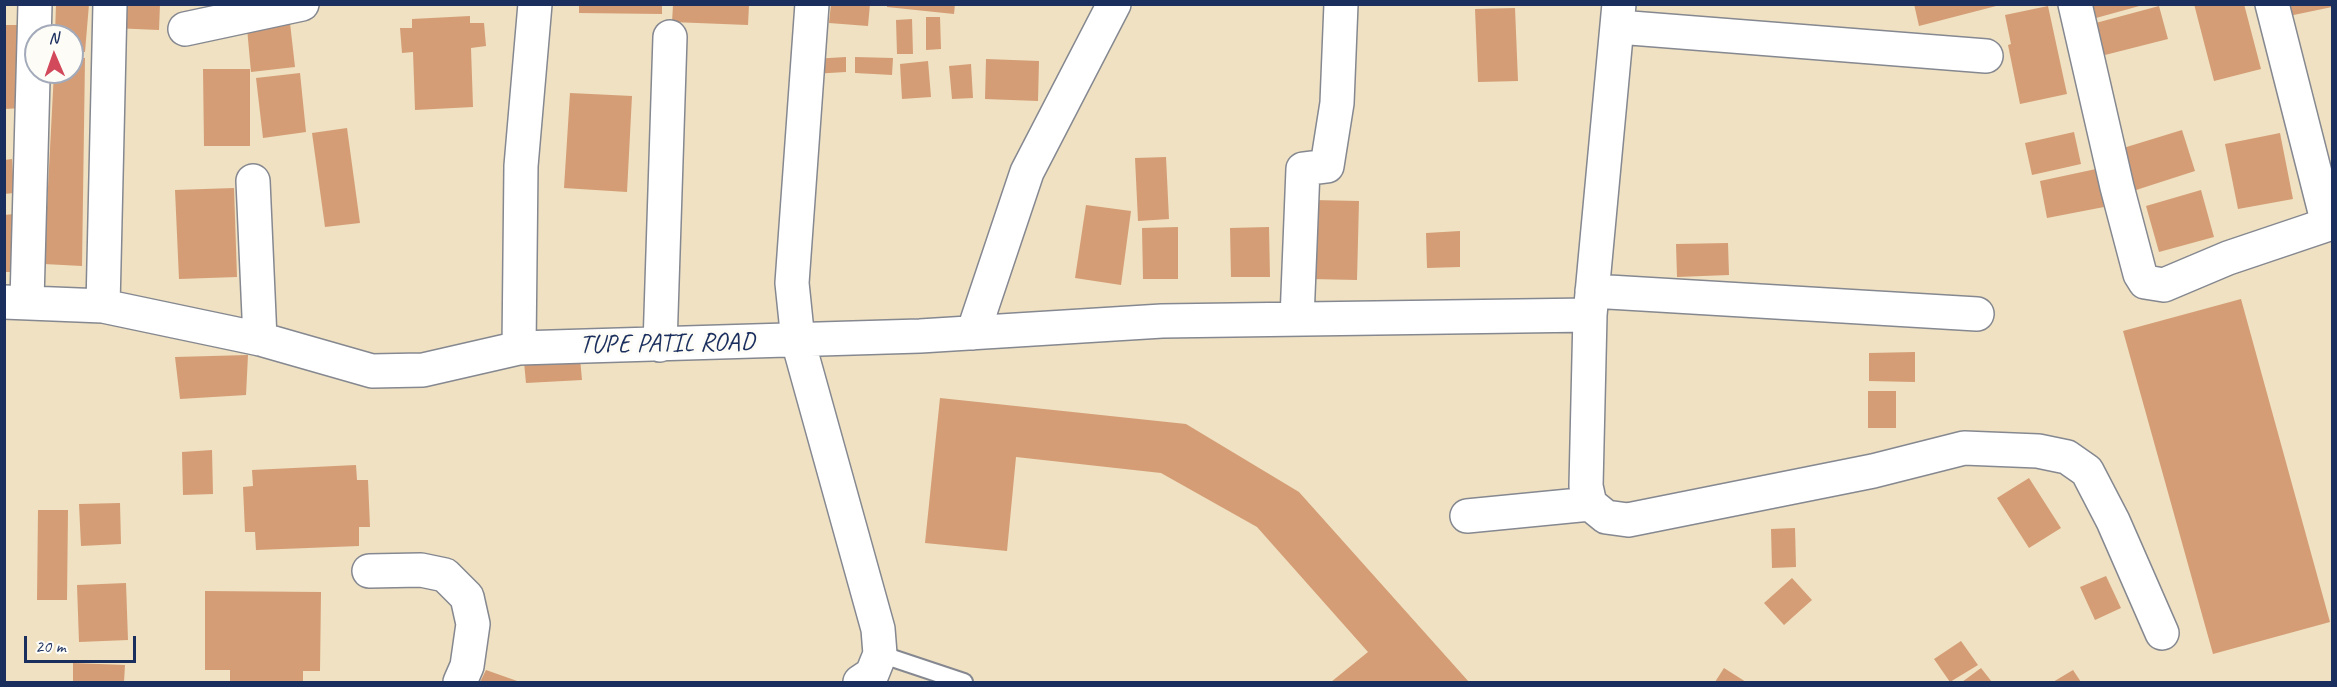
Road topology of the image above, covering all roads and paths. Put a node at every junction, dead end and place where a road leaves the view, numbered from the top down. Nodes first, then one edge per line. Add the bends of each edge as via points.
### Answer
1 (35, 4) edge
2 (110, 4) edge
3 (302, 4) edge
4 (535, 4) edge
5 (812, 4) edge
6 (1114, 4) edge
7 (1341, 4) edge
8 (2075, 4) edge
9 (2272, 4) edge
10 (1618, 16) edge
11 (185, 29) dead end
12 (670, 38) dead end
13 (1986, 56) dead end
14 (253, 181) dead end
15 (2330, 223) edge
16 (16, 302) edge
17 (1591, 303) junction
18 (104, 306) junction
19 (1977, 314) dead end
20 (1297, 319) junction
21 (973, 333) junction
22 (260, 339) junction
23 (798, 341) junction
24 (660, 345) junction
25 (519, 348) junction
26 (1590, 504) junction
27 (1467, 516) dead end
28 (369, 571) dead end
29 (2162, 633) dead end
30 (880, 654) junction
31 (460, 682) edge
32 (860, 682) edge
33 (964, 682) edge

1 - 16 street
2 - 18 street
3 - 11 street
4 - 25 street via 521,166
5 - 23 street via 792,283
6 - 21 street via 1027,172
7 - 20 street via 1337,103 1327,166 1303,169
8 - 15 street via 2117,187 2145,282 2164,285
9 - 15 street
10 - 13 street
10 - 17 street
12 - 24 street
14 - 22 street
16 - 18 street, TUPE PATIL ROAD
17 - 19 street, TUPE PATIL ROAD
17 - 20 street, TUPE PATIL ROAD
17 - 26 street via 1586,486
18 - 22 street, TUPE PATIL ROAD
20 - 21 street, TUPE PATIL ROAD via 1162,321
21 - 23 street, TUPE PATIL ROAD
22 - 25 street, TUPE PATIL ROAD via 372,371 423,370
23 - 24 street, TUPE PATIL ROAD
23 - 30 street via 878,629
24 - 25 street, TUPE PATIL ROAD
26 - 27 street
26 - 29 street via 1606,517 1628,520 1874,471 1964,448 2038,451 2067,457 2087,471
28 - 31 street via 421,570 445,575 467,597 472,624 467,666
30 - 32 street via 872,674
30 - 33 lane

